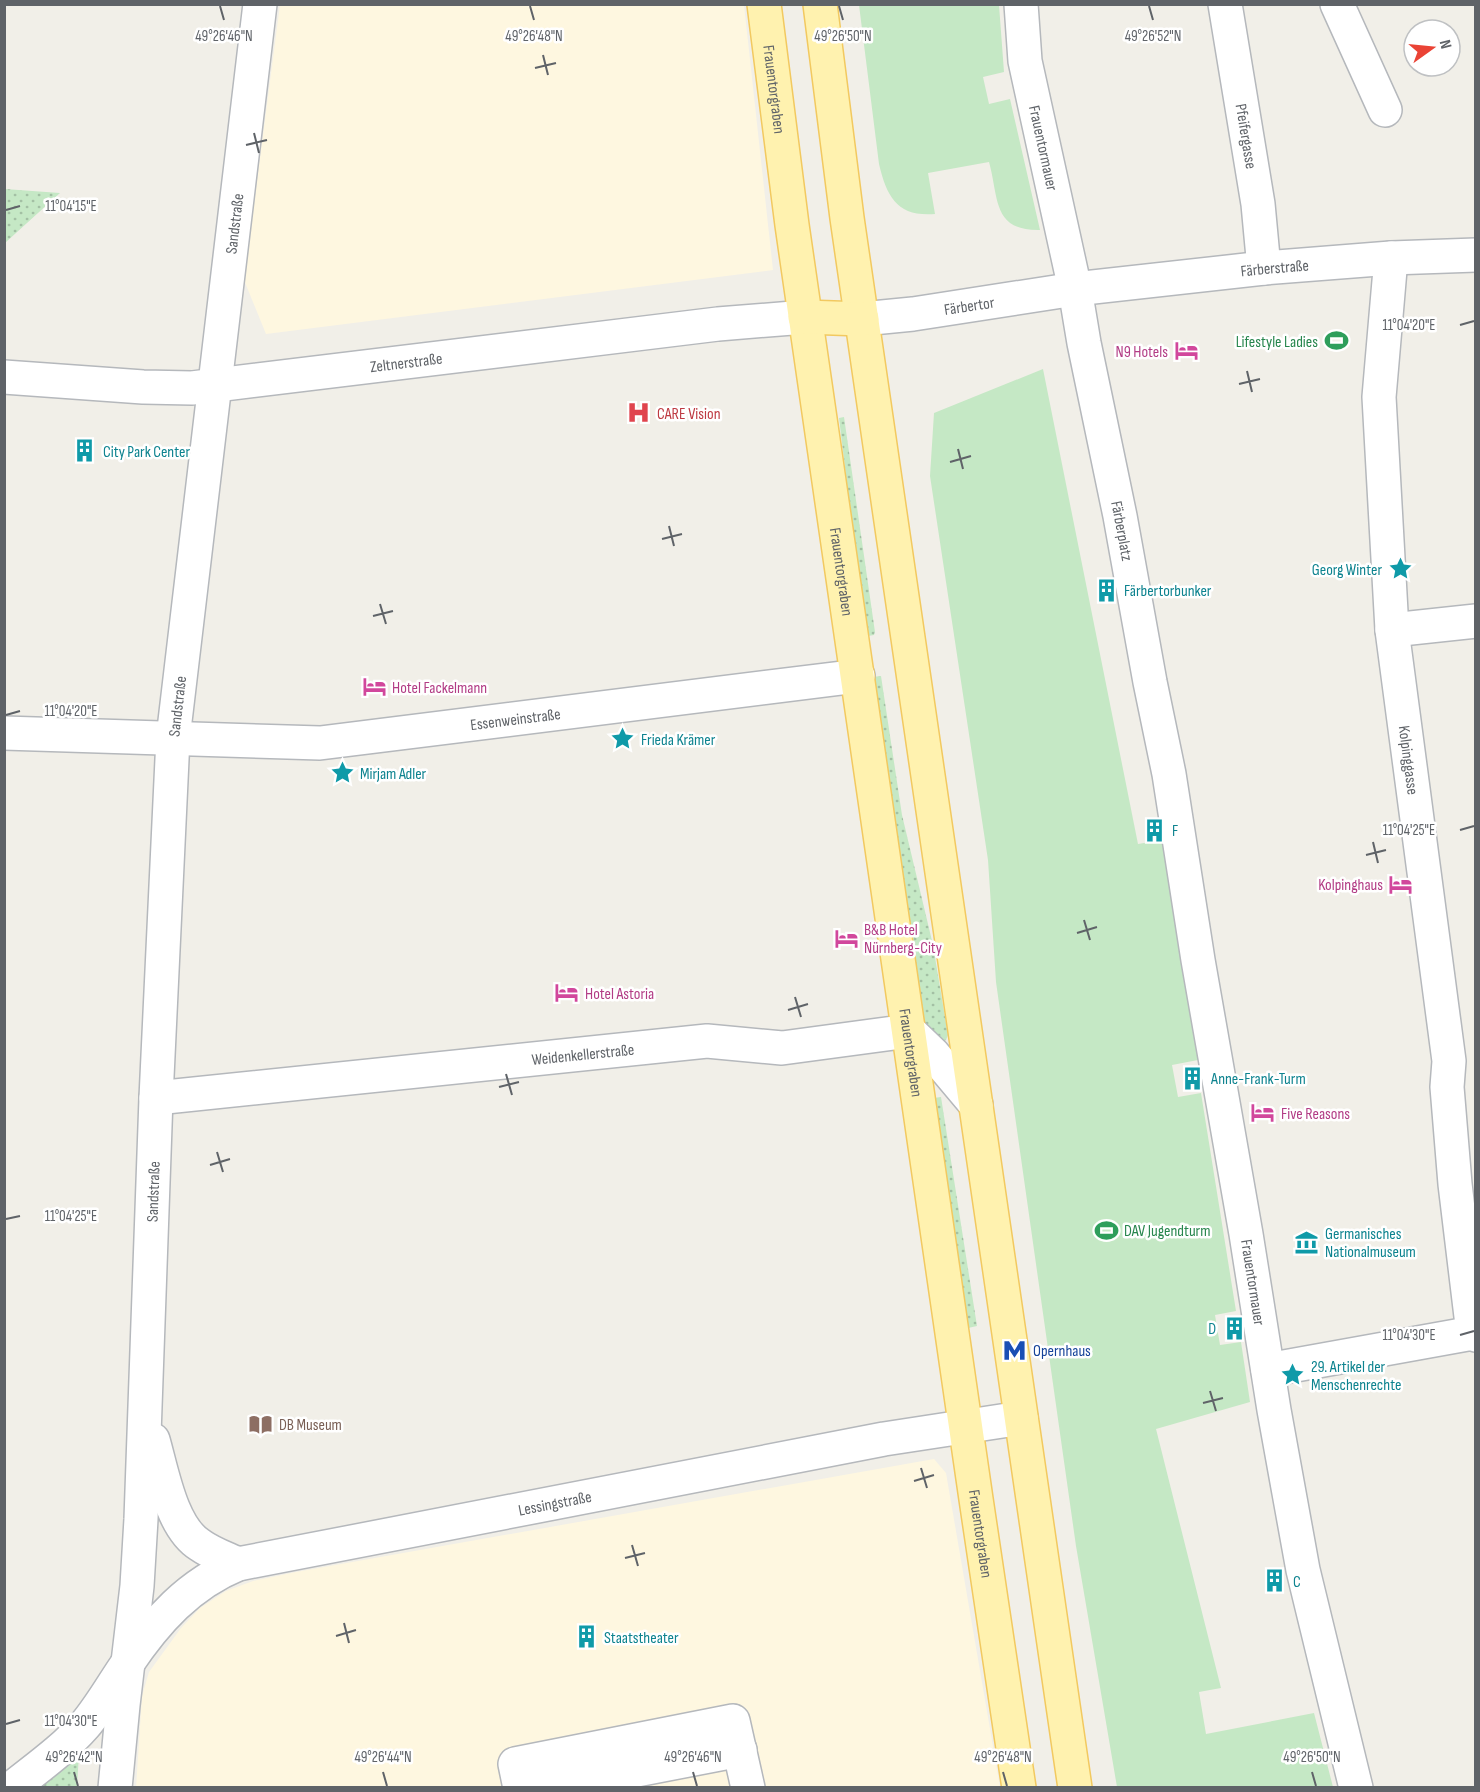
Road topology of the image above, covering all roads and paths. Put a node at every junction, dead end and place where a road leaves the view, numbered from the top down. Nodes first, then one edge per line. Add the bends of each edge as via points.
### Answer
1 (260, 4) edge
2 (764, 4) edge
3 (820, 4) edge
4 (1021, 4) edge
5 (1225, 4) edge
6 (1337, 4) edge
7 (1385, 110) dead end
8 (1476, 255) edge
9 (1391, 258) junction
10 (1264, 268) junction
11 (1075, 289) junction
12 (806, 317) junction
13 (862, 319) junction
14 (4, 377) edge
15 (215, 383) junction
16 (1476, 621) edge
17 (1392, 630) junction
18 (858, 676) junction
19 (4, 733) edge
20 (173, 738) junction
21 (1169, 774) joint
22 (909, 1031) junction
23 (156, 1098) junction
24 (976, 1104) junction
25 (1474, 1334) edge
26 (1268, 1370) junction
27 (145, 1412) junction
28 (1021, 1418) junction
29 (966, 1425) junction
30 (238, 1564) junction
31 (127, 1663) junction
32 (740, 1750) junction
33 (12, 1788) edge
34 (115, 1788) edge
35 (520, 1788) edge
36 (544, 1788) edge
37 (748, 1788) edge
38 (1019, 1788) edge
39 (1075, 1788) edge
40 (1356, 1788) edge

1 - 15 street, Sandstraße
2 - 12 main road, Frauentorgraben
3 - 13 main road
4 - 11 street, Frauentormauer via 1025,61
5 - 10 street, Pfeifergasse via 1258,204
6 - 7 street
8 - 9 street, Färberstraße
9 - 10 street, Färberstraße
9 - 17 street, Kolpinggasse via 1379,398
10 - 11 street, Färberstraße
11 - 13 street, Färbertor
11 - 21 street, Färberplatz
12 - 13 main road
12 - 15 street, Zeltnerstraße
12 - 18 main road, Frauentorgraben
13 - 24 main road
14 - 15 street, Zeltnerstraße via 170,388
15 - 20 street, Sandstraße
16 - 17 street
17 - 25 street, Kolpinggasse via 1449,1061 1446,1087
18 - 20 street, Essenweinstraße via 320,743
18 - 22 main road, Frauentorgraben
19 - 20 street, Essenweinstraße
20 - 23 street, Sandstraße
21 - 26 street, Frauentormauer
22 - 23 street, Weidenkellerstraße via 782,1048 707,1041
22 - 24 street
22 - 29 main road, Frauentorgraben
23 - 27 street, Sandstraße
24 - 28 main road
25 - 26 street
26 - 40 street, Frauentormauer via 1303,1570
27 - 30 street, Sandstraße via 182,1529 198,1545
27 - 31 street, Sandstraße via 137,1586
28 - 29 street, Lessingstraße
28 - 39 main road
29 - 30 street, Lessingstraße
29 - 38 main road, Frauentorgraben
30 - 31 street, Lessingstraße via 204,1581 176,1603
31 - 33 street, Lessingstraße via 83,1727
31 - 34 street, Sandstraße
32 - 35 street via 734,1721 515,1764
32 - 36 street
32 - 37 street

